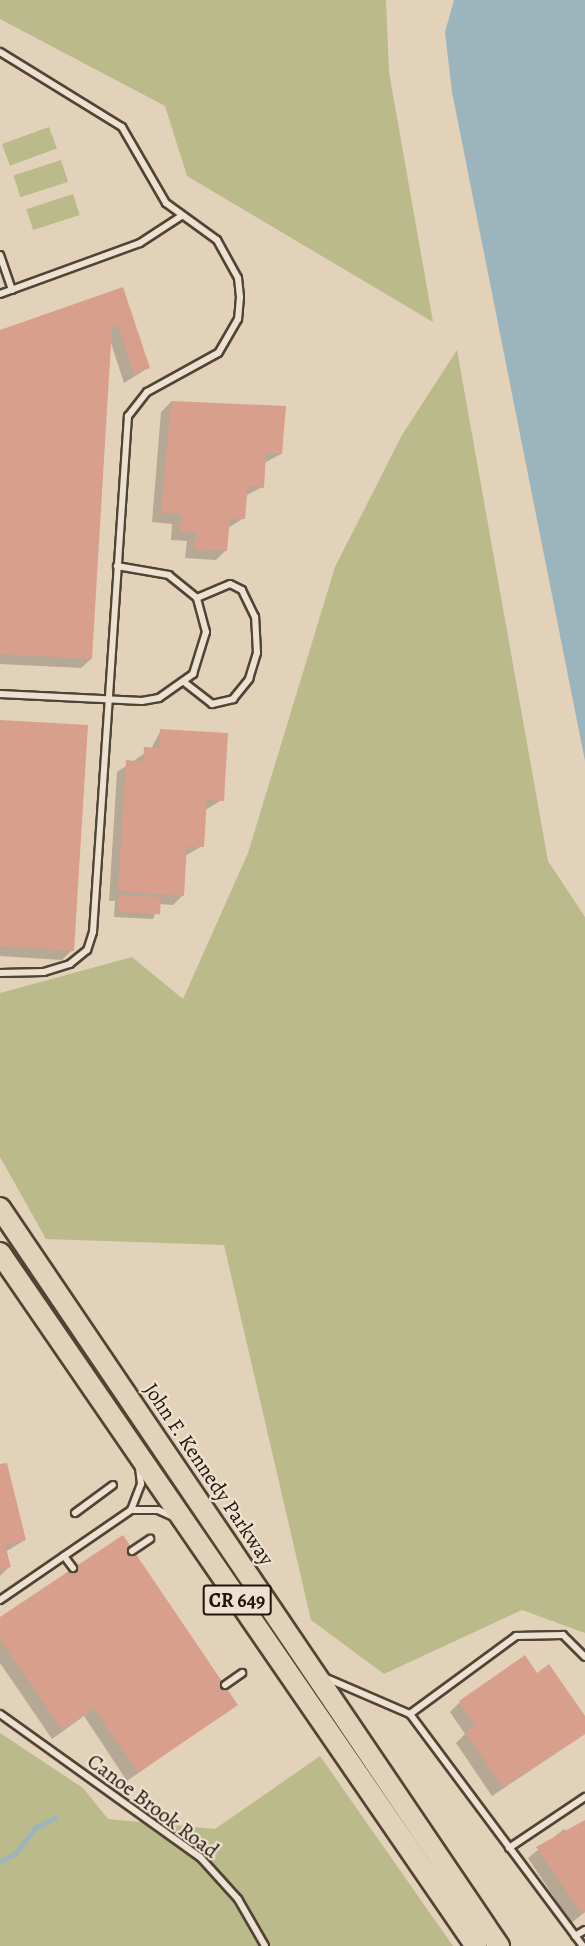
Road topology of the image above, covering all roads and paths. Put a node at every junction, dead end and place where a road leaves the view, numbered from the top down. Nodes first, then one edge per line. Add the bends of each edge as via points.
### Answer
1 (0, 52) edge
2 (180, 218) junction
3 (0, 255) edge
4 (12, 290) junction
5 (0, 294) edge
6 (117, 566) junction
7 (197, 598) junction
8 (184, 682) junction
9 (0, 692) edge
10 (108, 698) junction
11 (0, 973) edge
12 (0, 1208) edge
13 (0, 1253) edge
14 (135, 1452) junction
15 (113, 1485) dead end
16 (131, 1510) junction
17 (75, 1513) dead end
18 (184, 1524) junction
19 (150, 1539) dead end
20 (132, 1551) dead end
21 (64, 1556) junction
22 (73, 1568) dead end
23 (0, 1600) edge
24 (585, 1657) edge
25 (243, 1673) dead end
26 (314, 1673) junction
27 (225, 1685) dead end
28 (0, 1714) edge
29 (410, 1714) junction
30 (585, 1797) edge
31 (508, 1848) junction
32 (585, 1930) edge
33 (575, 1936) junction
34 (265, 1946) edge
35 (476, 1946) edge
36 (499, 1946) edge
37 (583, 1946) edge

1 - 2 lane via 122,127 166,203
2 - 4 lane via 140,243
2 - 6 lane via 201,226 230,259 238,278 238,319 218,353 132,406
3 - 4 lane
4 - 5 lane
6 - 7 lane via 169,575
6 - 10 lane
7 - 8 lane via 206,632 203,649
7 - 8 lane via 230,584 242,590 255,617 257,653 249,680 233,699 212,704
8 - 10 lane via 159,698
9 - 10 lane
10 - 11 lane via 87,950 70,964 44,972
12 - 26 main road, John F. Kennedy Parkway / CR 649
13 - 14 main road, CR 649
14 - 16 lane via 141,1484
14 - 18 main road, CR 649
15 - 17 lane
16 - 18 lane via 158,1510
16 - 21 lane
18 - 35 main road, CR 649
19 - 20 lane
21 - 22 lane
21 - 23 lane
24 - 29 lane via 563,1635 516,1636
25 - 27 lane
26 - 29 lane
26 - 36 main road, John F. Kennedy Parkway / CR 649
28 - 34 lane, Canoe Brook Road via 200,1857 238,1899
29 - 31 lane
30 - 31 lane
31 - 33 lane
32 - 33 lane
33 - 37 lane

